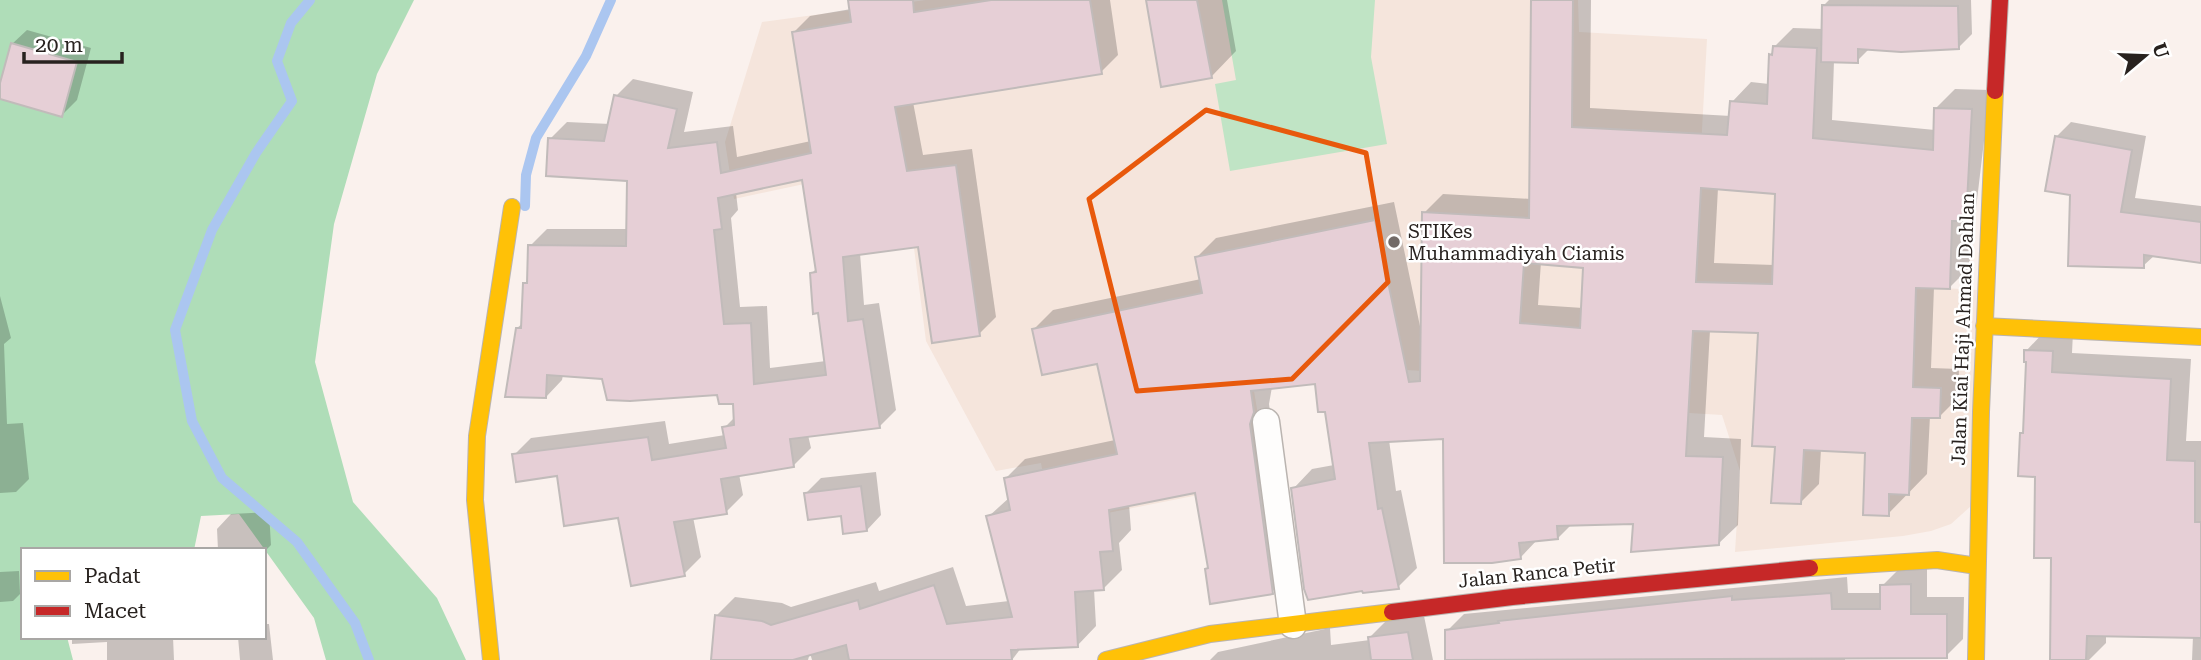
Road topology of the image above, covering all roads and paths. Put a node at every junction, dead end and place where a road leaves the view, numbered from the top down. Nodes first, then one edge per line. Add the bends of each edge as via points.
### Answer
1 (2000, 0) edge
2 (512, 207) dead end
3 (1984, 326) junction
4 (2201, 337) edge
5 (1266, 422) dead end
6 (1977, 566) junction
7 (1293, 625) junction
8 (488, 659) edge
9 (1106, 660) edge
10 (1976, 660) edge

1 - 3 street, Jalan Kiai Haji Ahmad Dahlan
2 - 8 street via 475,464
3 - 4 street
3 - 6 street, Jalan Kiai Haji Ahmad Dahlan
5 - 7 street
6 - 7 street, Jalan Ranca Petir via 1937,560 1772,570
6 - 10 street, Jalan Kiai Haji Ahmad Dahlan
7 - 9 street, Jalan Ranca Petir via 1210,634

